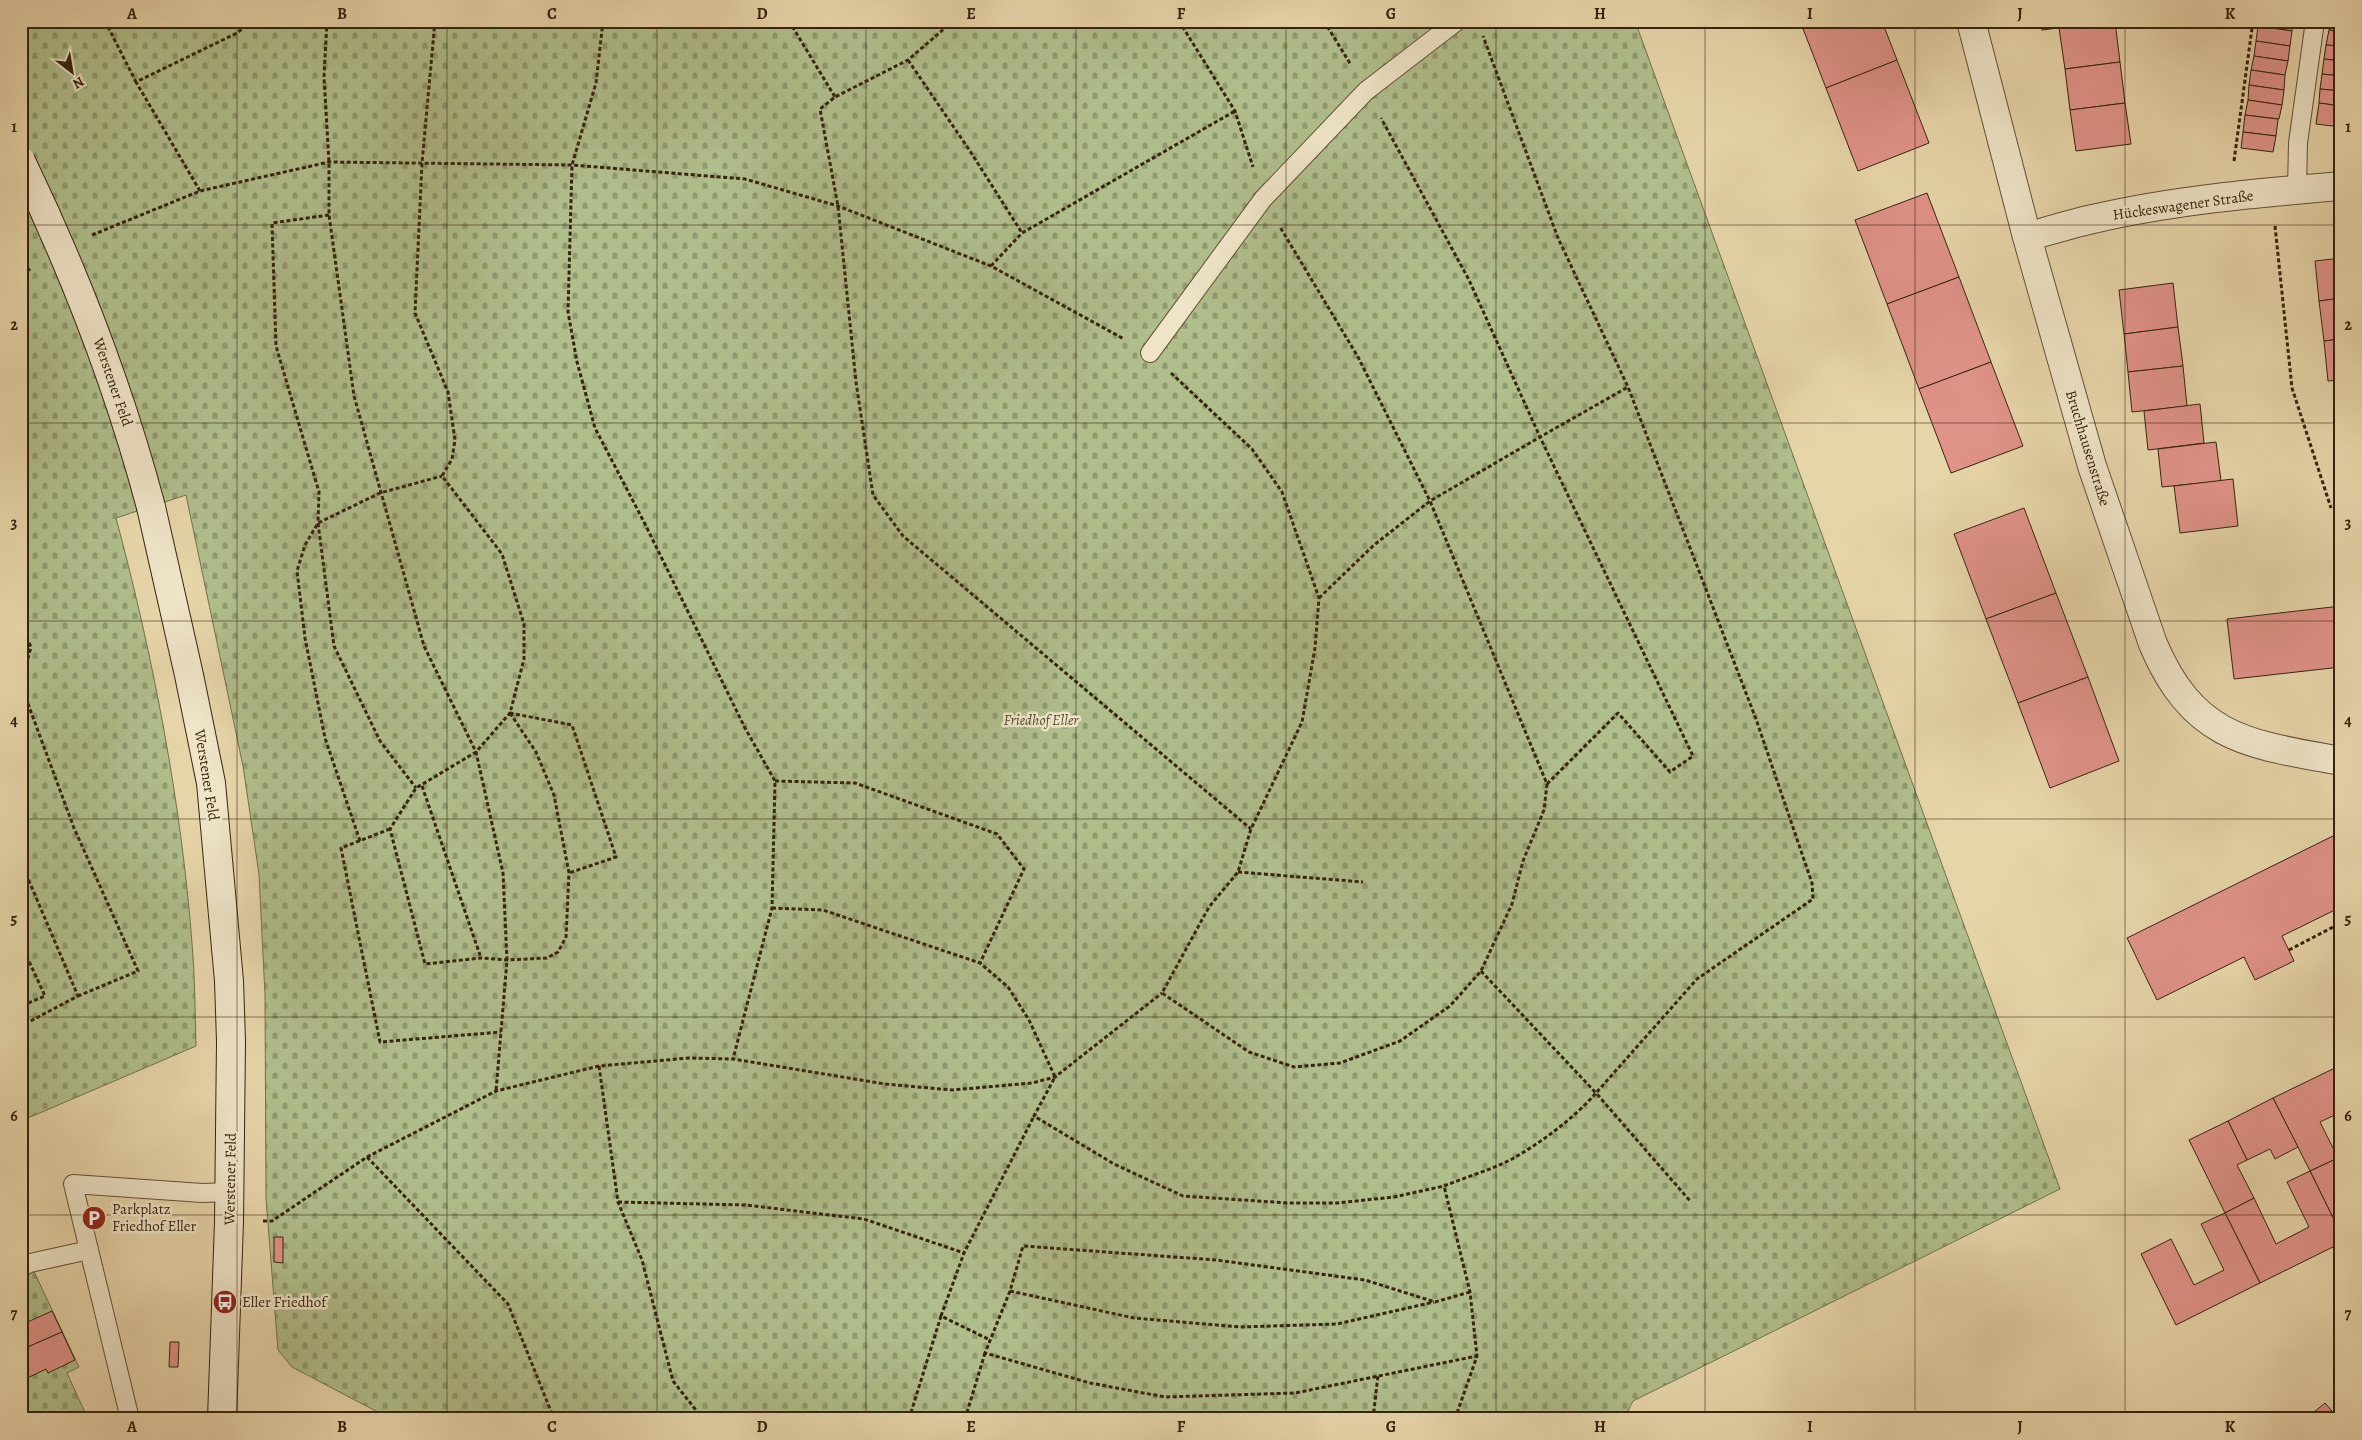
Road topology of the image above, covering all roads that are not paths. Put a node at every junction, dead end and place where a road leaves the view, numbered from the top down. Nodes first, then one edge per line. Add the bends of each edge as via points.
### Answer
1 (1457, 21) edge
2 (1971, 21) edge
3 (2315, 21) edge
4 (21, 161) edge
5 (2341, 186) edge
6 (2284, 191) junction
7 (2027, 237) junction
8 (1150, 353) road end
9 (2341, 761) edge
10 (230, 1192) junction
11 (89, 1250) junction
12 (21, 1266) edge
13 (130, 1419) edge
14 (222, 1419) edge

1 - 8 lane via 1366,91 1263,199
2 - 7 main road, Bruchhausenstraße
3 - 6 lane via 2298,143
4 - 10 main road, Werstener Feld, bridge via 68,261 104,354 139,462 211,783 229,981
5 - 6 main road, Hückeswagener Straße
6 - 7 main road, Hückeswagener Straße via 2153,208 2092,219
7 - 9 main road, Bruchhausenstraße via 2092,466 2152,644 2164,670 2197,712 2229,735 2281,750
10 - 11 lane via 74,1184
10 - 14 main road, Werstener Feld
11 - 12 lane
11 - 13 lane

